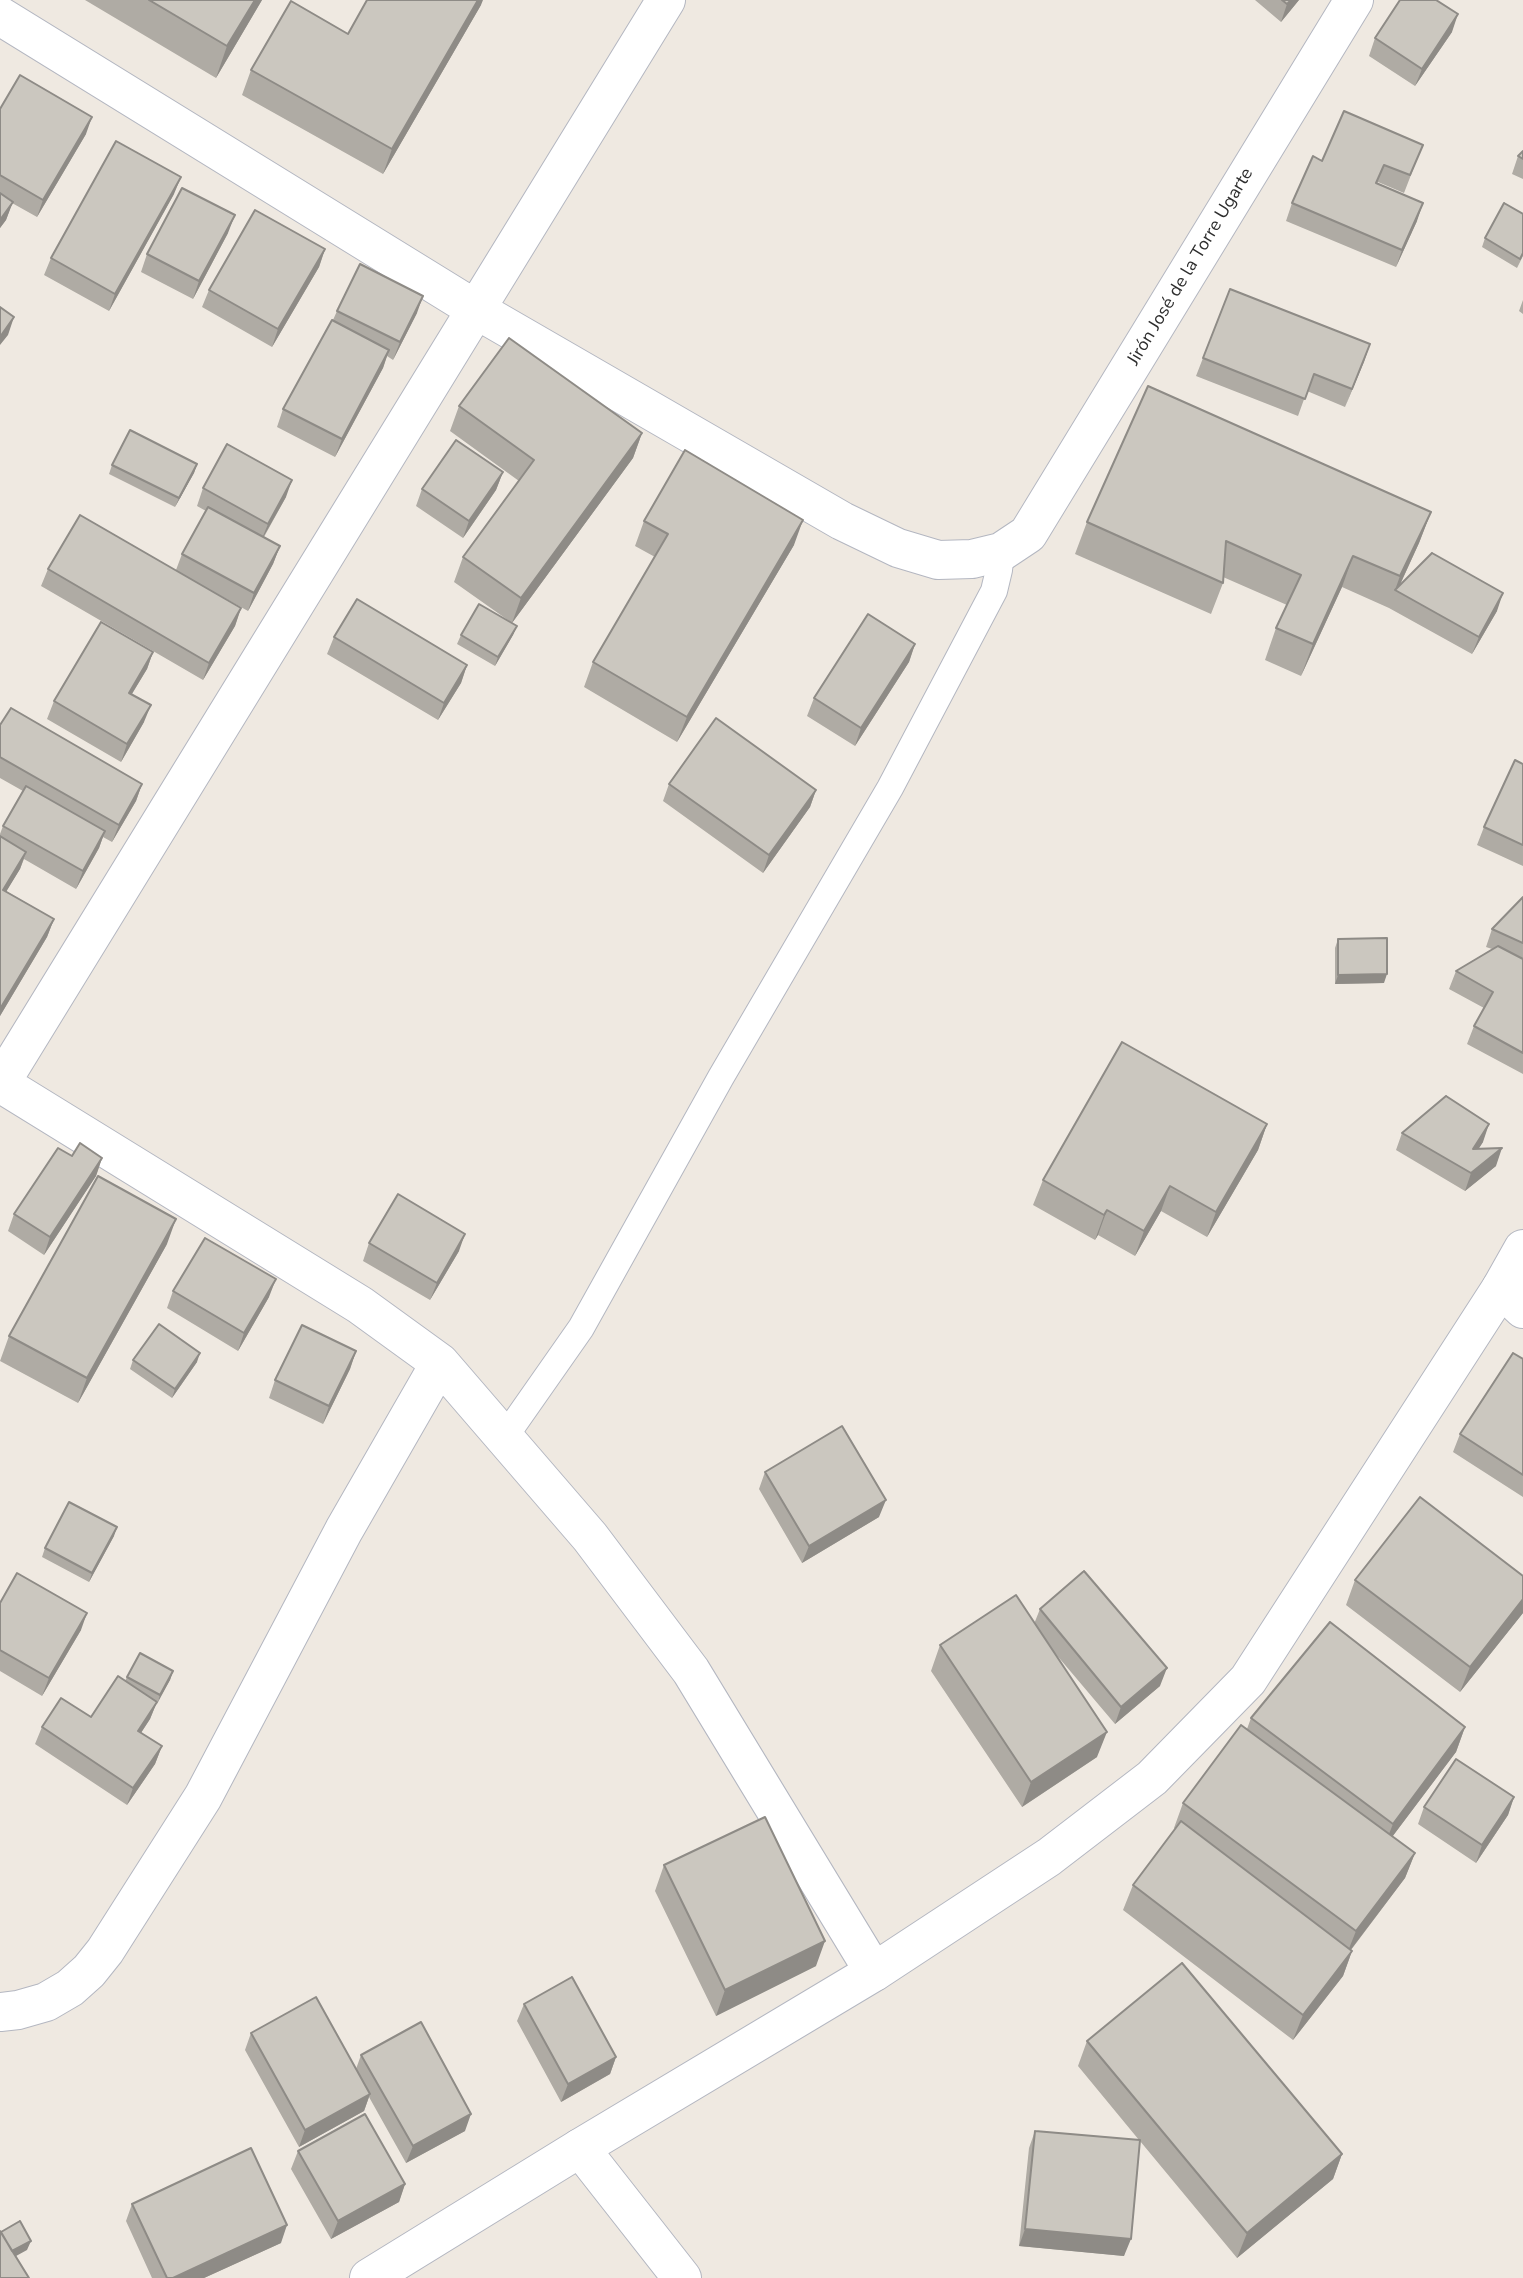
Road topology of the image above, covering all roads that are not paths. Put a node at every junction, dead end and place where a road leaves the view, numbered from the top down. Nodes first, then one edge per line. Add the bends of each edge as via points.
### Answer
1 (666, 0) edge
2 (1354, 0) edge
3 (0, 16) edge
4 (475, 310) junction
5 (1015, 543) junction
6 (0, 1084) edge
7 (1523, 1249) edge
8 (1512, 1298) edge
9 (440, 1363) junction
10 (504, 1438) junction
11 (874, 1972) junction
12 (0, 2012) edge
13 (580, 2148) junction
14 (369, 2278) edge
15 (682, 2278) edge

1 - 4 street
2 - 5 street, Jirón José de la Torre Ugarte
3 - 4 street
4 - 5 street via 842,521 898,548 938,560 972,559
4 - 6 street
5 - 10 lane via 890,788 581,1328
6 - 9 street via 360,1305
7 - 8 street
8 - 11 street via 1248,1680 1152,1778 1049,1857
9 - 10 street
9 - 12 street via 344,1530 203,1797 105,1951 70,1988 46,2001
10 - 11 street via 590,1537 691,1671
11 - 13 street
13 - 14 street
13 - 15 street

